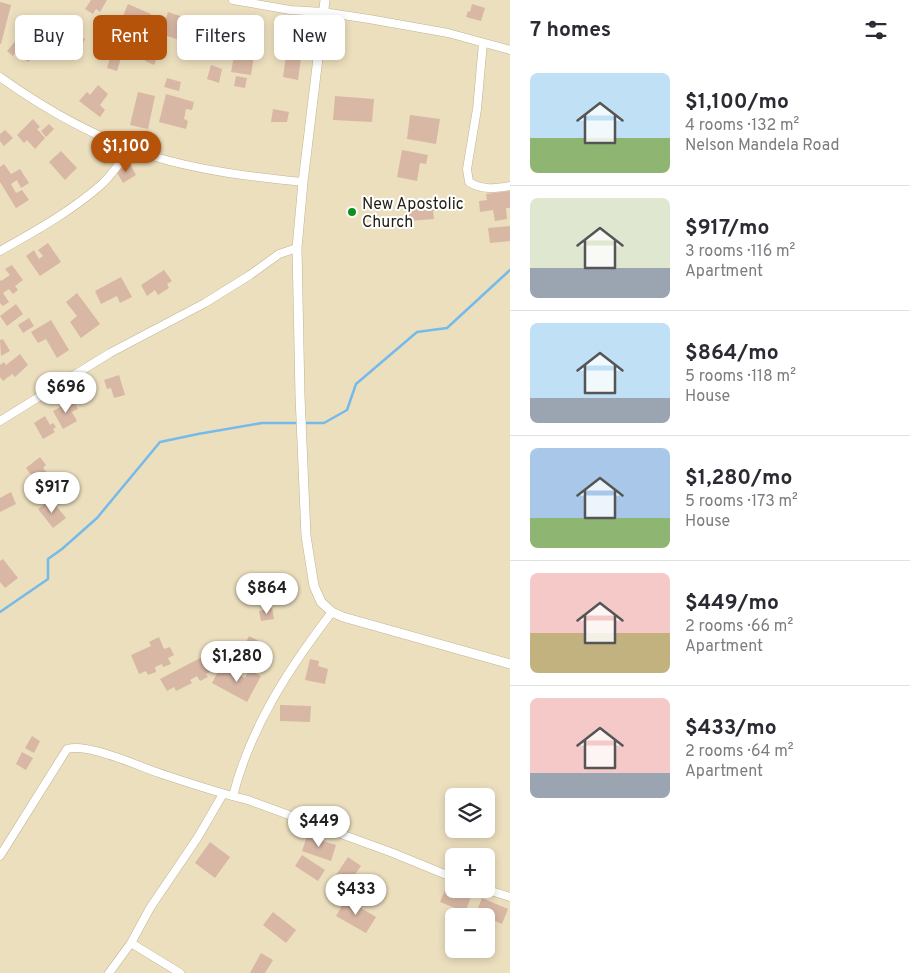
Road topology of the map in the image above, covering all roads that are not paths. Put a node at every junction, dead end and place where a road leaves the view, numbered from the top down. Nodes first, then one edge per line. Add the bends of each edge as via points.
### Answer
1 (233, 0) edge
2 (325, 0) edge
3 (323, 12) junction
4 (483, 43) junction
5 (510, 50) edge
6 (0, 77) edge
7 (130, 148) junction
8 (303, 182) junction
9 (510, 186) edge
10 (297, 248) junction
11 (0, 251) edge
12 (0, 421) edge
13 (332, 612) junction
14 (510, 664) edge
15 (223, 794) junction
16 (232, 796) junction
17 (0, 856) edge
18 (445, 874) edge
19 (495, 892) edge
20 (510, 897) edge
21 (131, 943) junction
22 (109, 973) edge
23 (180, 973) edge

1 - 3 street
2 - 3 street
3 - 4 street via 448,33
3 - 8 street
4 - 5 street
4 - 9 street via 467,169 469,182 478,188
6 - 7 street via 48,109
7 - 8 street via 197,167
7 - 11 street via 95,190 54,221
8 - 10 street
10 - 12 street via 278,254 213,298 110,353
10 - 13 street via 306,536 314,586 320,602
13 - 14 street
13 - 16 street via 296,661 260,722
15 - 16 street
15 - 17 street via 100,752 75,747 66,749
15 - 21 street
16 - 18 street via 348,836
19 - 20 street
21 - 22 street
21 - 23 street

